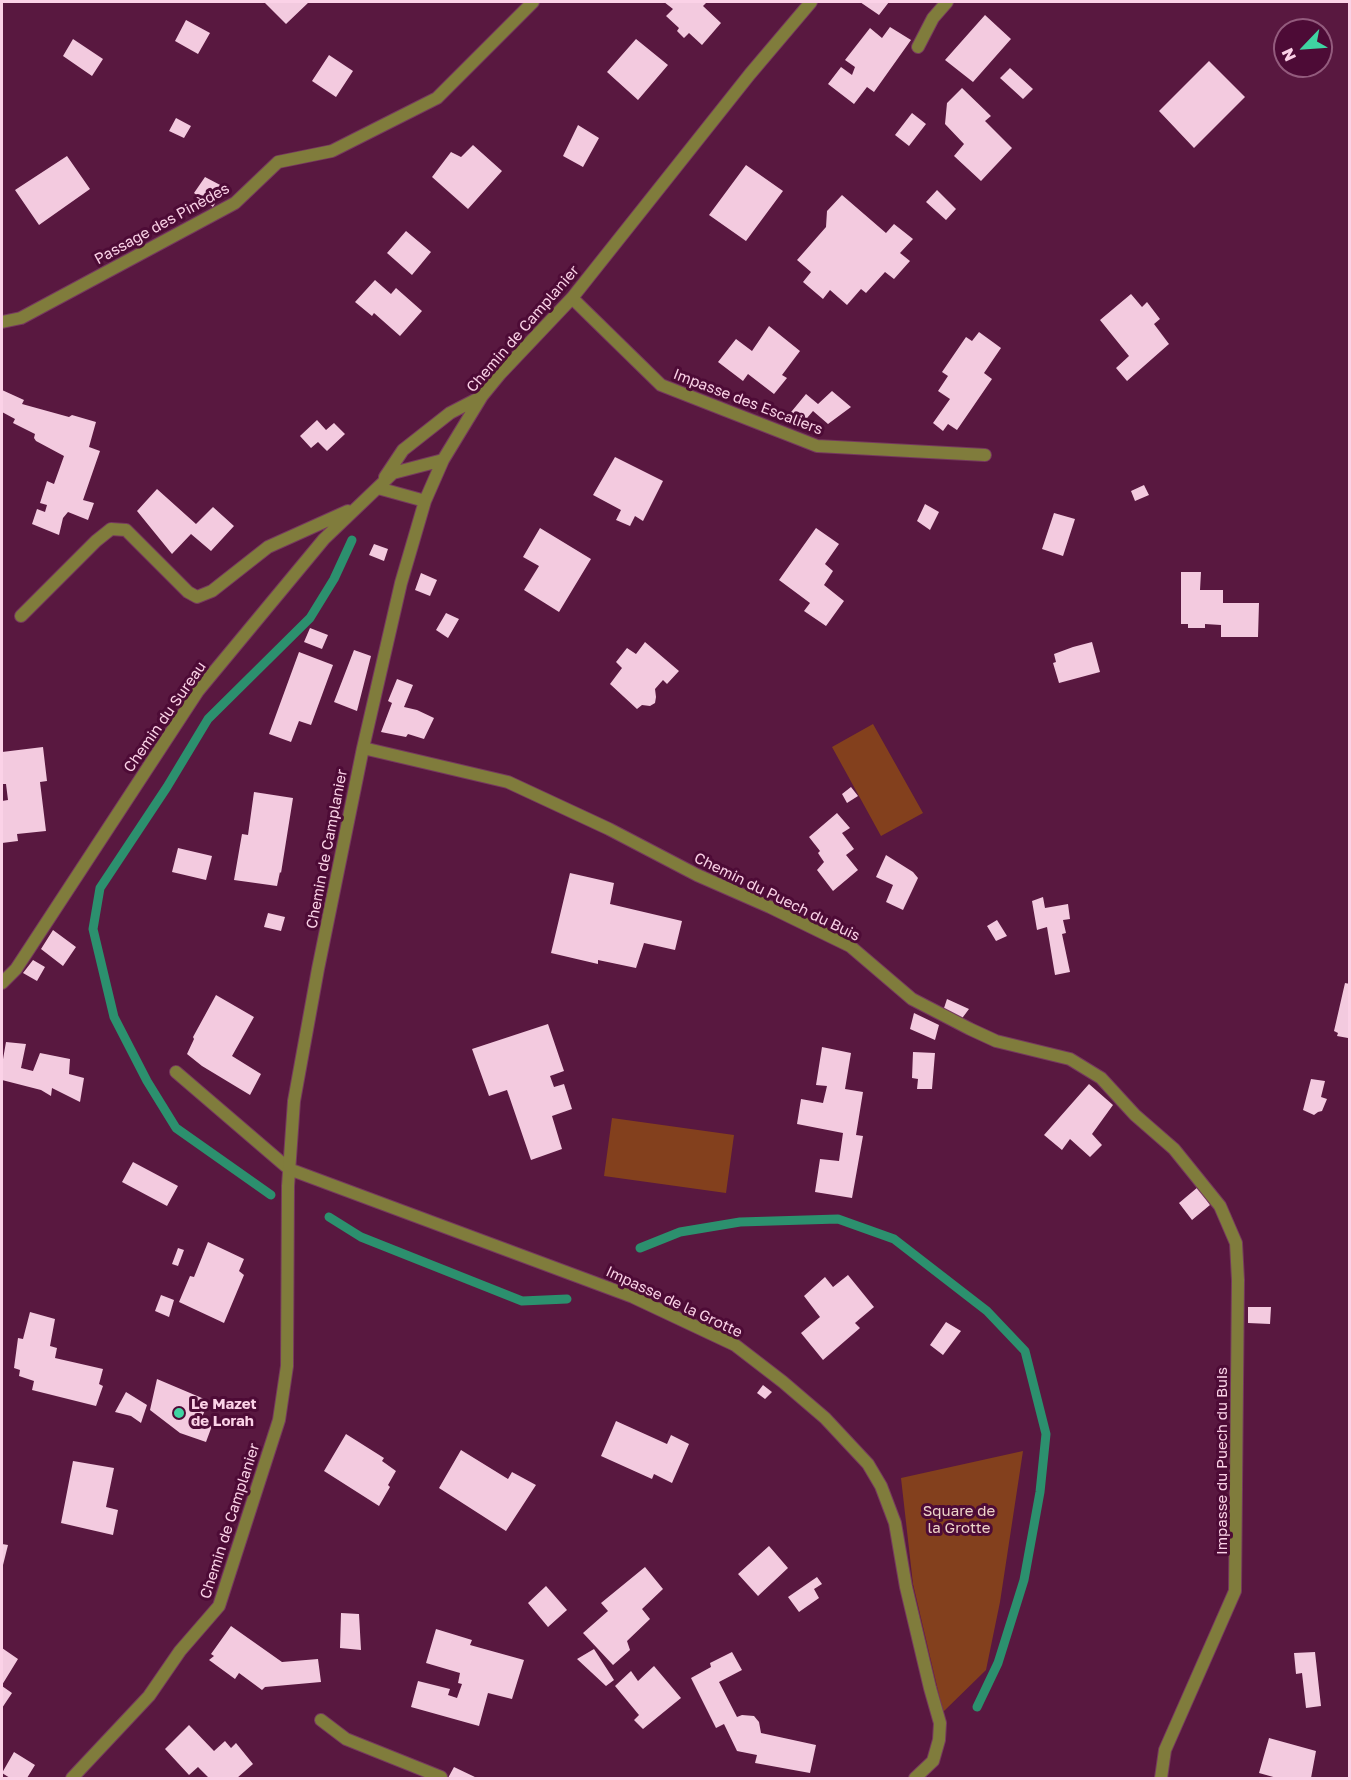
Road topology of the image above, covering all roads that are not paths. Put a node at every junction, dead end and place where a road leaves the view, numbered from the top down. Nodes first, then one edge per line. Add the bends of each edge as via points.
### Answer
1 (533, 2) edge
2 (811, 2) edge
3 (947, 2) edge
4 (918, 47) dead end
5 (572, 298) junction
6 (2, 322) edge
7 (482, 396) junction
8 (985, 455) dead end
9 (443, 460) junction
10 (378, 488) junction
11 (425, 501) junction
12 (358, 507) junction
13 (21, 616) dead end
14 (363, 748) junction
15 (2, 983) edge
16 (176, 1072) dead end
17 (1174, 1149) joint
18 (289, 1169) junction
19 (321, 1720) dead end
20 (441, 1777) dead end
21 (72, 1779) edge
22 (915, 1779) edge
23 (1161, 1779) edge

1 - 6 street, Passage des Pinèdes via 437,98 332,151 278,162 235,203 21,318
2 - 5 street, Chemin de Camplanier
3 - 4 street via 933,18
5 - 7 street, Chemin de Camplanier
5 - 8 street, Impasse des Escaliers via 661,385 817,446
7 - 9 street, Chemin de Camplanier
7 - 10 street, Chemin du Sureau via 450,413 404,450
9 - 10 street, Chemin du Sureau via 393,474
9 - 11 street, Chemin de Camplanier
10 - 11 street
10 - 12 street, Chemin du Sureau
11 - 14 street, Chemin de Camplanier via 401,583
12 - 13 street via 268,547 212,591 197,597 126,530 111,529
12 - 15 street, Chemin du Sureau via 324,539 198,691 16,969
14 - 17 street, Chemin du Puech du Buis via 508,782 850,946 928,1008 996,1041 1070,1059 1101,1078
14 - 18 street, Chemin de Camplanier via 296,1090
16 - 18 street
17 - 23 street, Impasse du Puech du Buis via 1220,1206 1236,1243 1237,1551 1235,1591 1165,1750
18 - 21 street, Chemin de Camplanier via 287,1366 279,1420 219,1606 180,1651 150,1696
18 - 22 street, Impasse de la Grotte via 633,1297 735,1345 825,1418 868,1464 895,1523 906,1587 940,1723 933,1761
19 - 20 street via 346,1739

